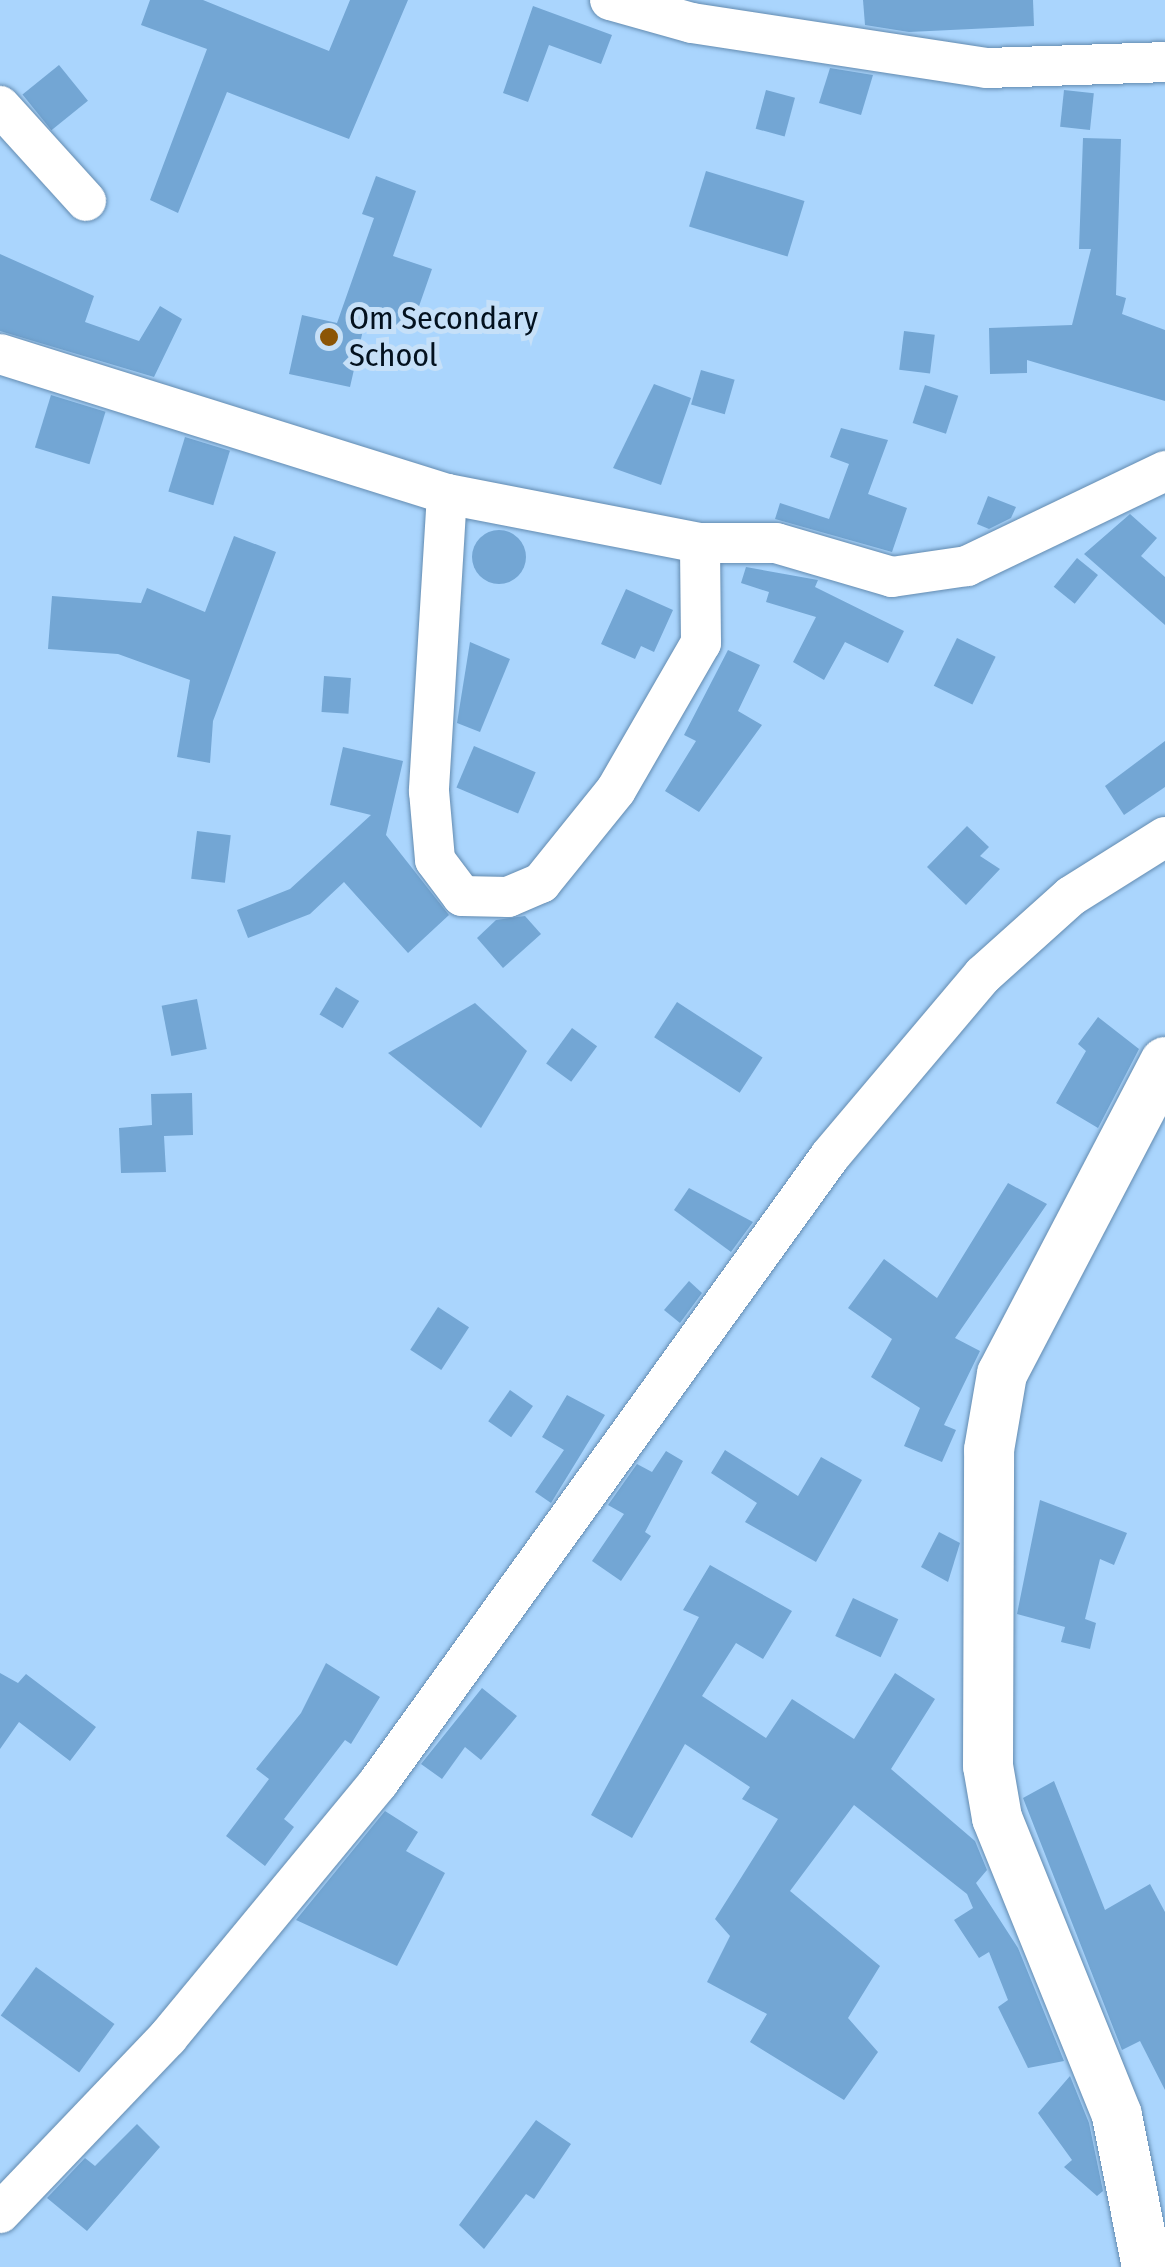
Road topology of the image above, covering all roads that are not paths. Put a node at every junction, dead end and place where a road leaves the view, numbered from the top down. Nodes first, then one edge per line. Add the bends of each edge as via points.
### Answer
1 (610, 0) edge
2 (1165, 62) edge
3 (0, 106) edge
4 (86, 201) dead end
5 (0, 354) edge
6 (1165, 471) edge
7 (447, 494) junction
8 (700, 543) junction
9 (1165, 837) edge
10 (1165, 1062) edge
11 (0, 2213) edge
12 (1147, 2267) edge

1 - 2 street via 692,22 987,68
3 - 4 street
5 - 7 street
6 - 8 street via 1056,530 920,577 892,578 776,543
7 - 8 street
7 - 8 street via 429,791 435,860 462,896 508,897 541,884 616,790 701,643
9 - 11 street via 1070,896 984,974 830,1156 378,1783 168,2037
10 - 12 street via 1002,1374 989,1450 988,1766 997,1818 1116,2115

